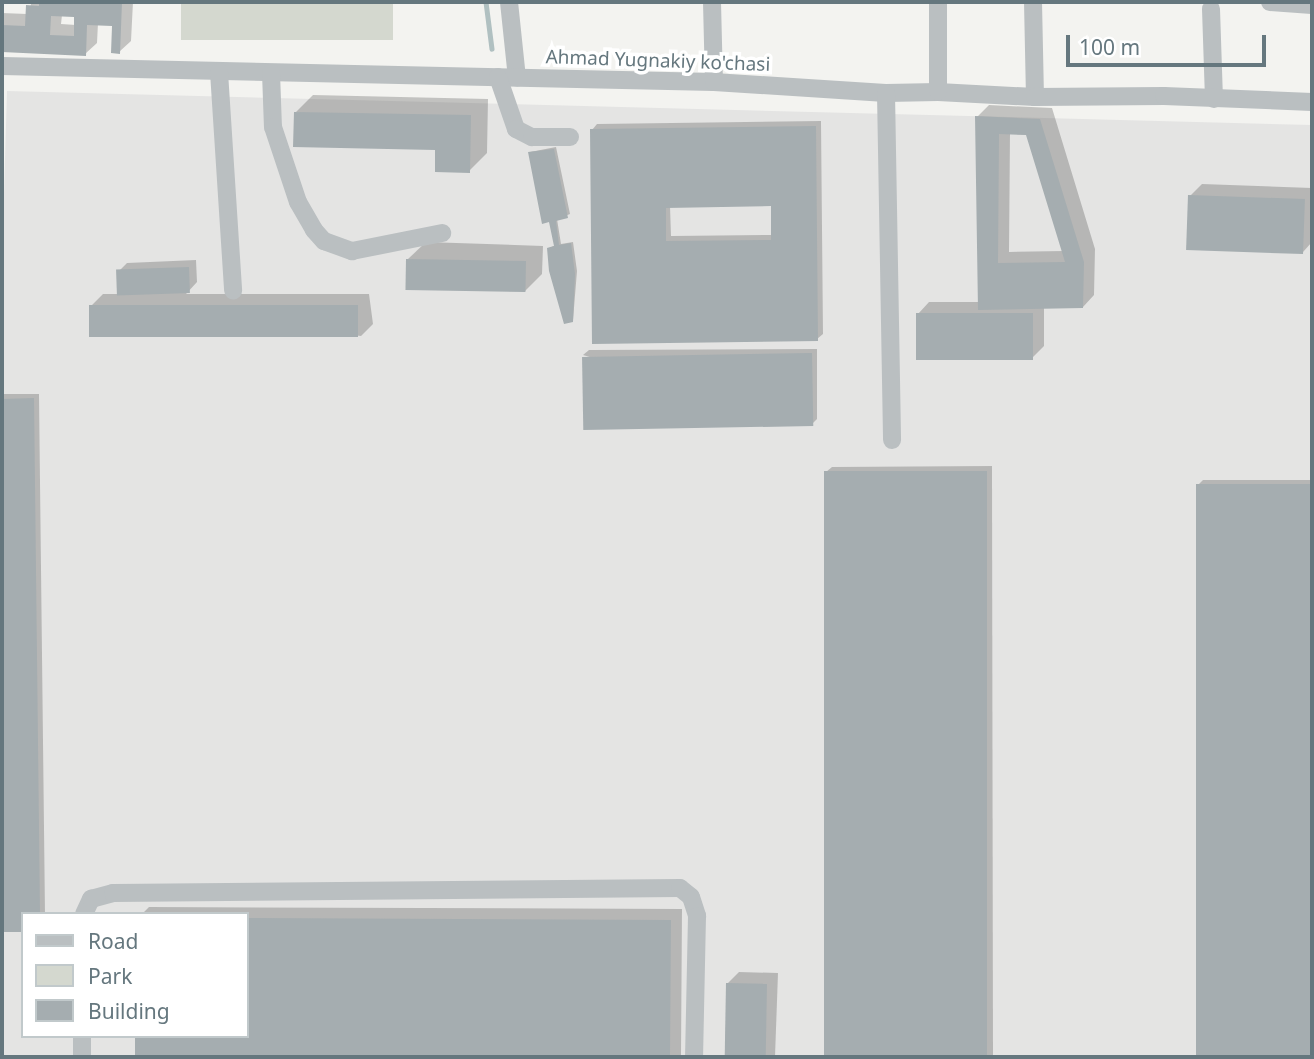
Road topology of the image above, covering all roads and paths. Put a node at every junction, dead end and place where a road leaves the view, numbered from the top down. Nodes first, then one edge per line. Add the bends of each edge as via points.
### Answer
1 (509, 2) edge
2 (712, 2) edge
3 (938, 2) edge
4 (1033, 2) edge
5 (1270, 2) edge
6 (1312, 5) edge
7 (1211, 9) dead end
8 (2, 66) edge
9 (219, 72) junction
10 (271, 73) junction
11 (498, 77) junction
12 (517, 78) junction
13 (714, 82) junction
14 (938, 92) junction
15 (886, 93) junction
16 (1035, 97) junction
17 (1214, 99) junction
18 (1312, 102) edge
19 (570, 137) dead end
20 (442, 233) dead end
21 (233, 291) dead end
22 (892, 440) dead end
23 (86, 912) edge
24 (82, 1038) edge
25 (82, 1057) edge
26 (694, 1057) edge

1 - 12 street
2 - 13 street
3 - 14 street
4 - 16 street
5 - 6 street
7 - 17 street
8 - 9 street, Ahmad Yugnakiy ko'chasi
9 - 10 street, Ahmad Yugnakiy ko'chasi
9 - 21 street
10 - 11 street, Ahmad Yugnakiy ko'chasi
10 - 20 street via 273,127 279,148 298,202 324,241 352,251
11 - 12 street, Ahmad Yugnakiy ko'chasi
11 - 19 street via 516,129 532,137
12 - 13 street, Ahmad Yugnakiy ko'chasi
13 - 15 street, Ahmad Yugnakiy ko'chasi
14 - 15 street, Ahmad Yugnakiy ko'chasi
14 - 16 street, Ahmad Yugnakiy ko'chasi
15 - 22 street
16 - 17 street, Ahmad Yugnakiy ko'chasi
17 - 18 street, Ahmad Yugnakiy ko'chasi
23 - 26 street via 92,899 113,893 680,888 691,897 697,916
24 - 25 street

